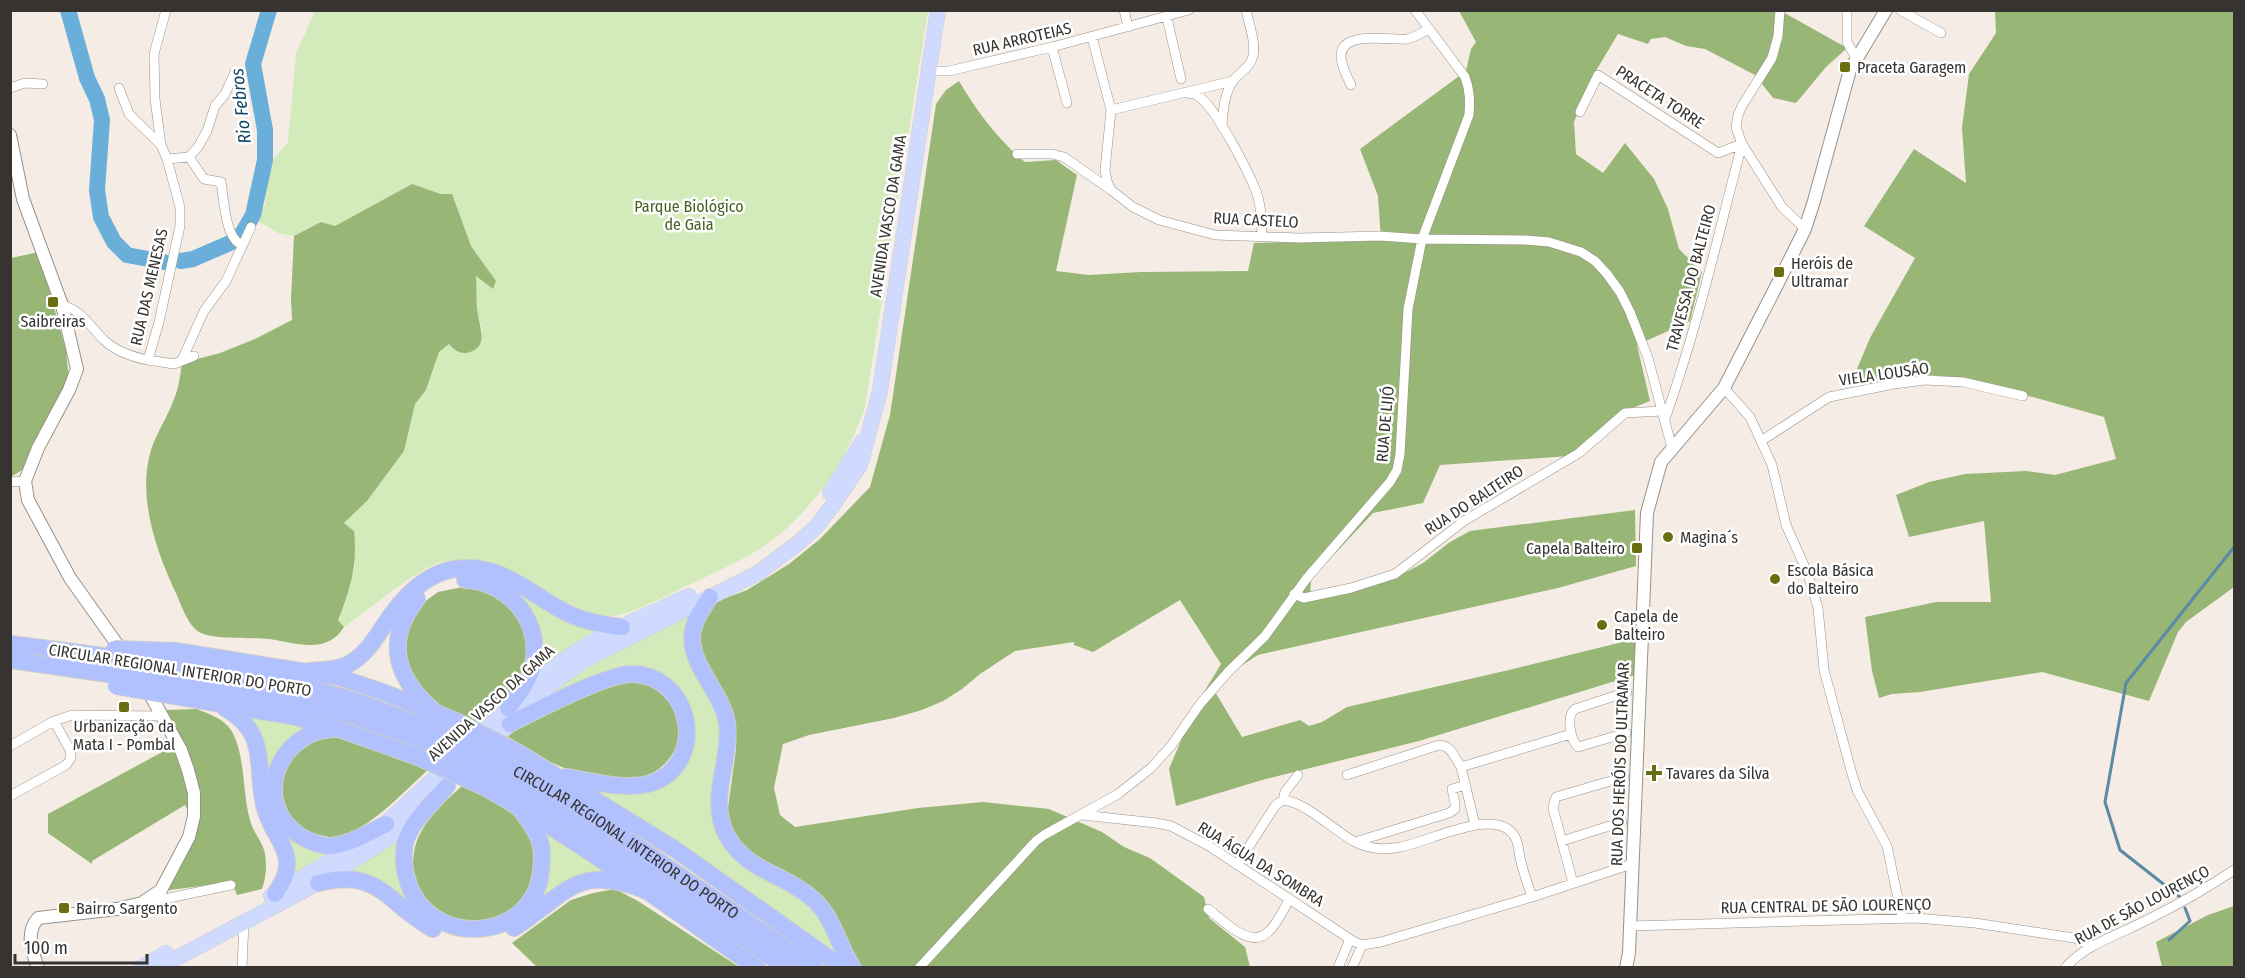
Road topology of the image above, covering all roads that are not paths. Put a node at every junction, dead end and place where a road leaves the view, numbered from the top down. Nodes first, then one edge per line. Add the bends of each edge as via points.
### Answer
1 (166, 10) edge
2 (938, 10) edge
3 (1124, 10) edge
4 (1189, 10) edge
5 (1246, 10) edge
6 (1414, 10) edge
7 (1780, 10) edge
8 (1847, 10) edge
9 (1886, 10) edge
10 (1900, 10) edge
11 (1167, 18) junction
12 (1128, 27) junction
13 (1429, 29) junction
14 (1941, 33) dead end
15 (1092, 37) junction
16 (1052, 47) junction
17 (1856, 58) junction
18 (929, 71) junction
19 (234, 74) dead end
20 (1181, 79) dead end
21 (1233, 81) junction
22 (43, 84) dead end
23 (1351, 85) dead end
24 (10, 88) edge
25 (119, 88) dead end
26 (1185, 93) junction
27 (1067, 103) dead end
28 (1111, 110) junction
29 (1580, 112) dead end
30 (1222, 127) junction
31 (10, 135) edge
32 (1742, 144) junction
33 (161, 145) junction
34 (1017, 154) dead end
35 (189, 157) junction
36 (167, 159) junction
37 (1111, 190) junction
38 (251, 227) dead end
39 (1804, 229) junction
40 (1262, 237) junction
41 (1422, 239) junction
42 (237, 242) junction
43 (62, 305) junction
44 (194, 356) dead end
45 (148, 360) junction
46 (182, 360) junction
47 (1724, 388) junction
48 (2023, 396) dead end
49 (1663, 415) junction
50 (871, 426) junction
51 (1761, 441) junction
52 (1672, 448) junction
53 (25, 481) junction
54 (10, 482) edge
55 (1294, 594) junction
56 (710, 597) junction
57 (622, 627) junction
58 (10, 644) edge
59 (176, 659) junction
60 (10, 660) edge
61 (32, 663) junction
62 (309, 671) junction
63 (1627, 692) dead end
64 (217, 703) junction
65 (435, 712) junction
66 (161, 716) junction
67 (509, 716) junction
68 (54, 721) junction
69 (339, 729) junction
70 (1626, 732) dead end
71 (1571, 734) junction
72 (437, 739) junction
73 (10, 746) edge
74 (1461, 767) junction
75 (501, 770) junction
76 (555, 774) junction
77 (1298, 775) dead end
78 (1347, 775) dead end
79 (1624, 777) dead end
80 (440, 783) junction
81 (1466, 785) junction
82 (10, 796) edge
83 (1283, 801) junction
84 (516, 805) junction
85 (1082, 815) junction
86 (1622, 822) dead end
87 (386, 824) junction
88 (1475, 825) junction
89 (1356, 842) junction
90 (1562, 842) junction
91 (1632, 864) junction
92 (1238, 865) junction
93 (2235, 870) edge
94 (318, 883) junction
95 (1573, 883) junction
96 (231, 885) dead end
97 (647, 891) junction
98 (275, 894) junction
99 (1532, 897) junction
100 (1290, 899) junction
101 (142, 903) junction
102 (1208, 909) dead end
103 (1902, 918) junction
104 (244, 922) junction
105 (1630, 926) junction
106 (1350, 939) junction
107 (1362, 945) junction
108 (2092, 946) junction
109 (38, 968) edge
110 (141, 968) edge
111 (158, 968) edge
112 (242, 968) edge
113 (757, 968) edge
114 (787, 968) edge
115 (815, 968) edge
116 (843, 968) edge
117 (853, 968) edge
118 (919, 968) edge
119 (1338, 968) edge
120 (1352, 968) edge
121 (1626, 968) edge
122 (2065, 968) edge

1 - 33 street via 154,54
2 - 18 main road, AVENIDA VASCO DA GAMA
3 - 12 street
4 - 11 street, RUA ARROTEIAS
5 - 21 street via 1254,54 1246,70
6 - 13 street, RUA DE LIJÓ
7 - 32 street via 1772,58 1738,115 1736,127
8 - 17 street via 1847,42
9 - 17 street, RUA DOS HERÓIS DO ULTRAMAR
10 - 14 street
11 - 12 street, RUA ARROTEIAS
11 - 20 street
12 - 15 street, RUA ARROTEIAS
13 - 23 street via 1407,38 1372,37 1347,45 1341,58
13 - 41 street, RUA DE LIJÓ via 1465,77 1470,100 1469,115
15 - 16 street, RUA ARROTEIAS
15 - 28 street
16 - 18 street, RUA ARROTEIAS via 950,71
16 - 27 street
17 - 39 street, RUA DOS HERÓIS DO ULTRAMAR
18 - 50 main road, AVENIDA VASCO DA GAMA via 880,391
19 - 35 street
21 - 26 street
21 - 30 street via 1224,105
22 - 24 street via 25,83
25 - 33 street via 129,114
26 - 28 street
26 - 30 street via 1197,95 1211,108
28 - 37 street via 1105,170
29 - 32 street, PRACETA TORRE via 1598,75 1718,153
30 - 40 street via 1256,191
31 - 43 street via 23,199
32 - 39 street via 1782,207
32 - 49 street, TRAVESSA DO BALTEIRO via 1704,299 1683,368
33 - 36 street, RUA DAS MENESAS
34 - 37 street, RUA CASTELO via 1064,157
35 - 36 street
35 - 42 street via 204,179 221,182
36 - 45 street, RUA DAS MENESAS via 180,207 180,226
37 - 40 street, RUA CASTELO via 1159,220 1215,235
38 - 42 street
39 - 47 street, RUA DOS HERÓIS DO ULTRAMAR
40 - 41 street, RUA CASTELO
41 - 49 street, RUA CASTELO via 1549,242 1595,261 1620,292 1634,321
41 - 55 street, RUA DE LIJÓ via 1408,309 1397,470
42 - 46 street via 236,261 204,311
43 - 45 street, RUA DAS MENESAS via 73,308 107,343
43 - 53 street via 78,369
44 - 46 street
45 - 46 street via 174,364
47 - 51 street via 1745,410
47 - 52 street, RUA DOS HERÓIS DO ULTRAMAR
48 - 51 street, VIELA LOUSÃO via 1962,382 1925,380 1894,384 1829,397
49 - 52 street, RUA CASTELO
49 - 55 street, RUA DO BALTEIRO via 1625,413 1579,453 1464,521 1395,574 1304,598
50 - 56 main road, AVENIDA VASCO DA GAMA via 860,465 816,527 768,566
50 - 57 main road, AVENIDA VASCO DA GAMA via 825,500 774,551 753,565
51 - 103 street via 1772,465 1786,525 1808,574 1824,670 1857,789 1887,846
52 - 91 street, RUA DOS HERÓIS DO ULTRAMAR via 1657,472 1647,513
53 - 54 street
53 - 66 street via 28,500 70,578 114,639
55 - 85 street, RUA DE LIJÓ via 1266,636 1229,670 1151,768
56 - 67 main road, AVENIDA VASCO DA GAMA via 585,660
56 - 117 highway via 697,617 692,640 693,652 727,723 718,805 721,822 727,837 753,865 814,900 827,915
57 - 62 highway via 588,622 515,582 488,571 465,568 426,579 412,591 363,655 339,668
57 - 67 main road, AVENIDA VASCO DA GAMA via 560,664
58 - 59 highway, CIRCULAR REGIONAL INTERIOR DO PORTO, bridge via 58,650 75,645
59 - 62 highway
59 - 72 highway, CIRCULAR REGIONAL INTERIOR DO PORTO via 352,700
60 - 61 highway, CIRCULAR REGIONAL INTERIOR DO PORTO
61 - 64 highway, bridge via 49,673
61 - 72 highway, CIRCULAR REGIONAL INTERIOR DO PORTO, bridge via 300,702
62 - 65 highway via 338,677
63 - 71 street via 1573,710
64 - 69 highway
64 - 98 highway via 245,722 259,749 264,808 287,857 287,872
65 - 67 highway via 418,698 399,666 399,628 416,600 430,590 466,579 485,582 507,594 523,611 532,631 532,668
65 - 75 highway, bridge via 456,721
66 - 68 street via 72,715
66 - 101 street via 185,760 194,794 194,816 189,837 161,890
67 - 76 highway via 630,674 660,681 680,702 687,726 682,756 674,768 657,780 629,785
67 - 80 main road, AVENIDA VASCO DA GAMA
68 - 73 street
68 - 82 street via 71,758 66,765
69 - 75 highway, bridge via 418,757
69 - 87 highway via 306,736 283,756 276,771 276,806 295,832 328,846 349,843
70 - 71 street via 1578,747
71 - 74 street
72 - 75 highway, CIRCULAR REGIONAL INTERIOR DO PORTO, bridge
74 - 78 street via 1451,750 1439,745
74 - 81 street
75 - 76 highway
75 - 84 highway
75 - 114 highway, CIRCULAR REGIONAL INTERIOR DO PORTO
75 - 115 highway, CIRCULAR REGIONAL INTERIOR DO PORTO via 571,801
76 - 116 highway via 676,850
77 - 83 street
79 - 90 street via 1556,797 1553,808
80 - 84 highway via 406,840 405,874 411,892 429,914 464,930 482,930 512,919 534,894 540,877 540,841
80 - 87 main road, AVENIDA VASCO DA GAMA
80 - 94 main road, AVENIDA VASCO DA GAMA via 389,838
81 - 88 street
81 - 89 street via 1452,789 1455,809 1449,813
83 - 89 street via 1308,811
83 - 92 street via 1275,806
84 - 97 highway
85 - 92 street, RUA ÁGUA DA SOMBRA via 1171,826
85 - 118 street via 1036,841
86 - 90 street
87 - 98 main road, AVENIDA VASCO DA GAMA via 356,847
88 - 89 street via 1402,847 1382,849
88 - 99 street via 1502,826 1515,839
90 - 95 street
91 - 95 street
91 - 105 street, RUA DOS HERÓIS DO ULTRAMAR
92 - 100 street, RUA ÁGUA DA SOMBRA
93 - 108 street, RUA DE SÃO LOURENÇO via 2201,892
94 - 97 highway via 355,879 372,884 424,924 465,939 503,935 564,890 580,883 609,880
94 - 104 main road, AVENIDA VASCO DA GAMA
95 - 99 street
96 - 101 street
97 - 113 highway
98 - 110 main road, AVENIDA VASCO DA GAMA
99 - 107 street
100 - 102 street via 1270,931 1260,937 1246,936
100 - 106 street, RUA ÁGUA DA SOMBRA
101 - 109 street via 38,918 30,940
103 - 105 street, RUA CENTRAL DE SÃO LOURENÇO
103 - 108 street, RUA CENTRAL DE SÃO LOURENÇO via 1975,923 2074,938
104 - 111 main road, AVENIDA VASCO DA GAMA
104 - 112 street
105 - 121 street, RUA DOS HERÓIS DO ULTRAMAR
106 - 107 street, RUA ÁGUA DA SOMBRA
106 - 119 street
107 - 120 street
108 - 122 street, RUA DE SÃO LOURENÇO

